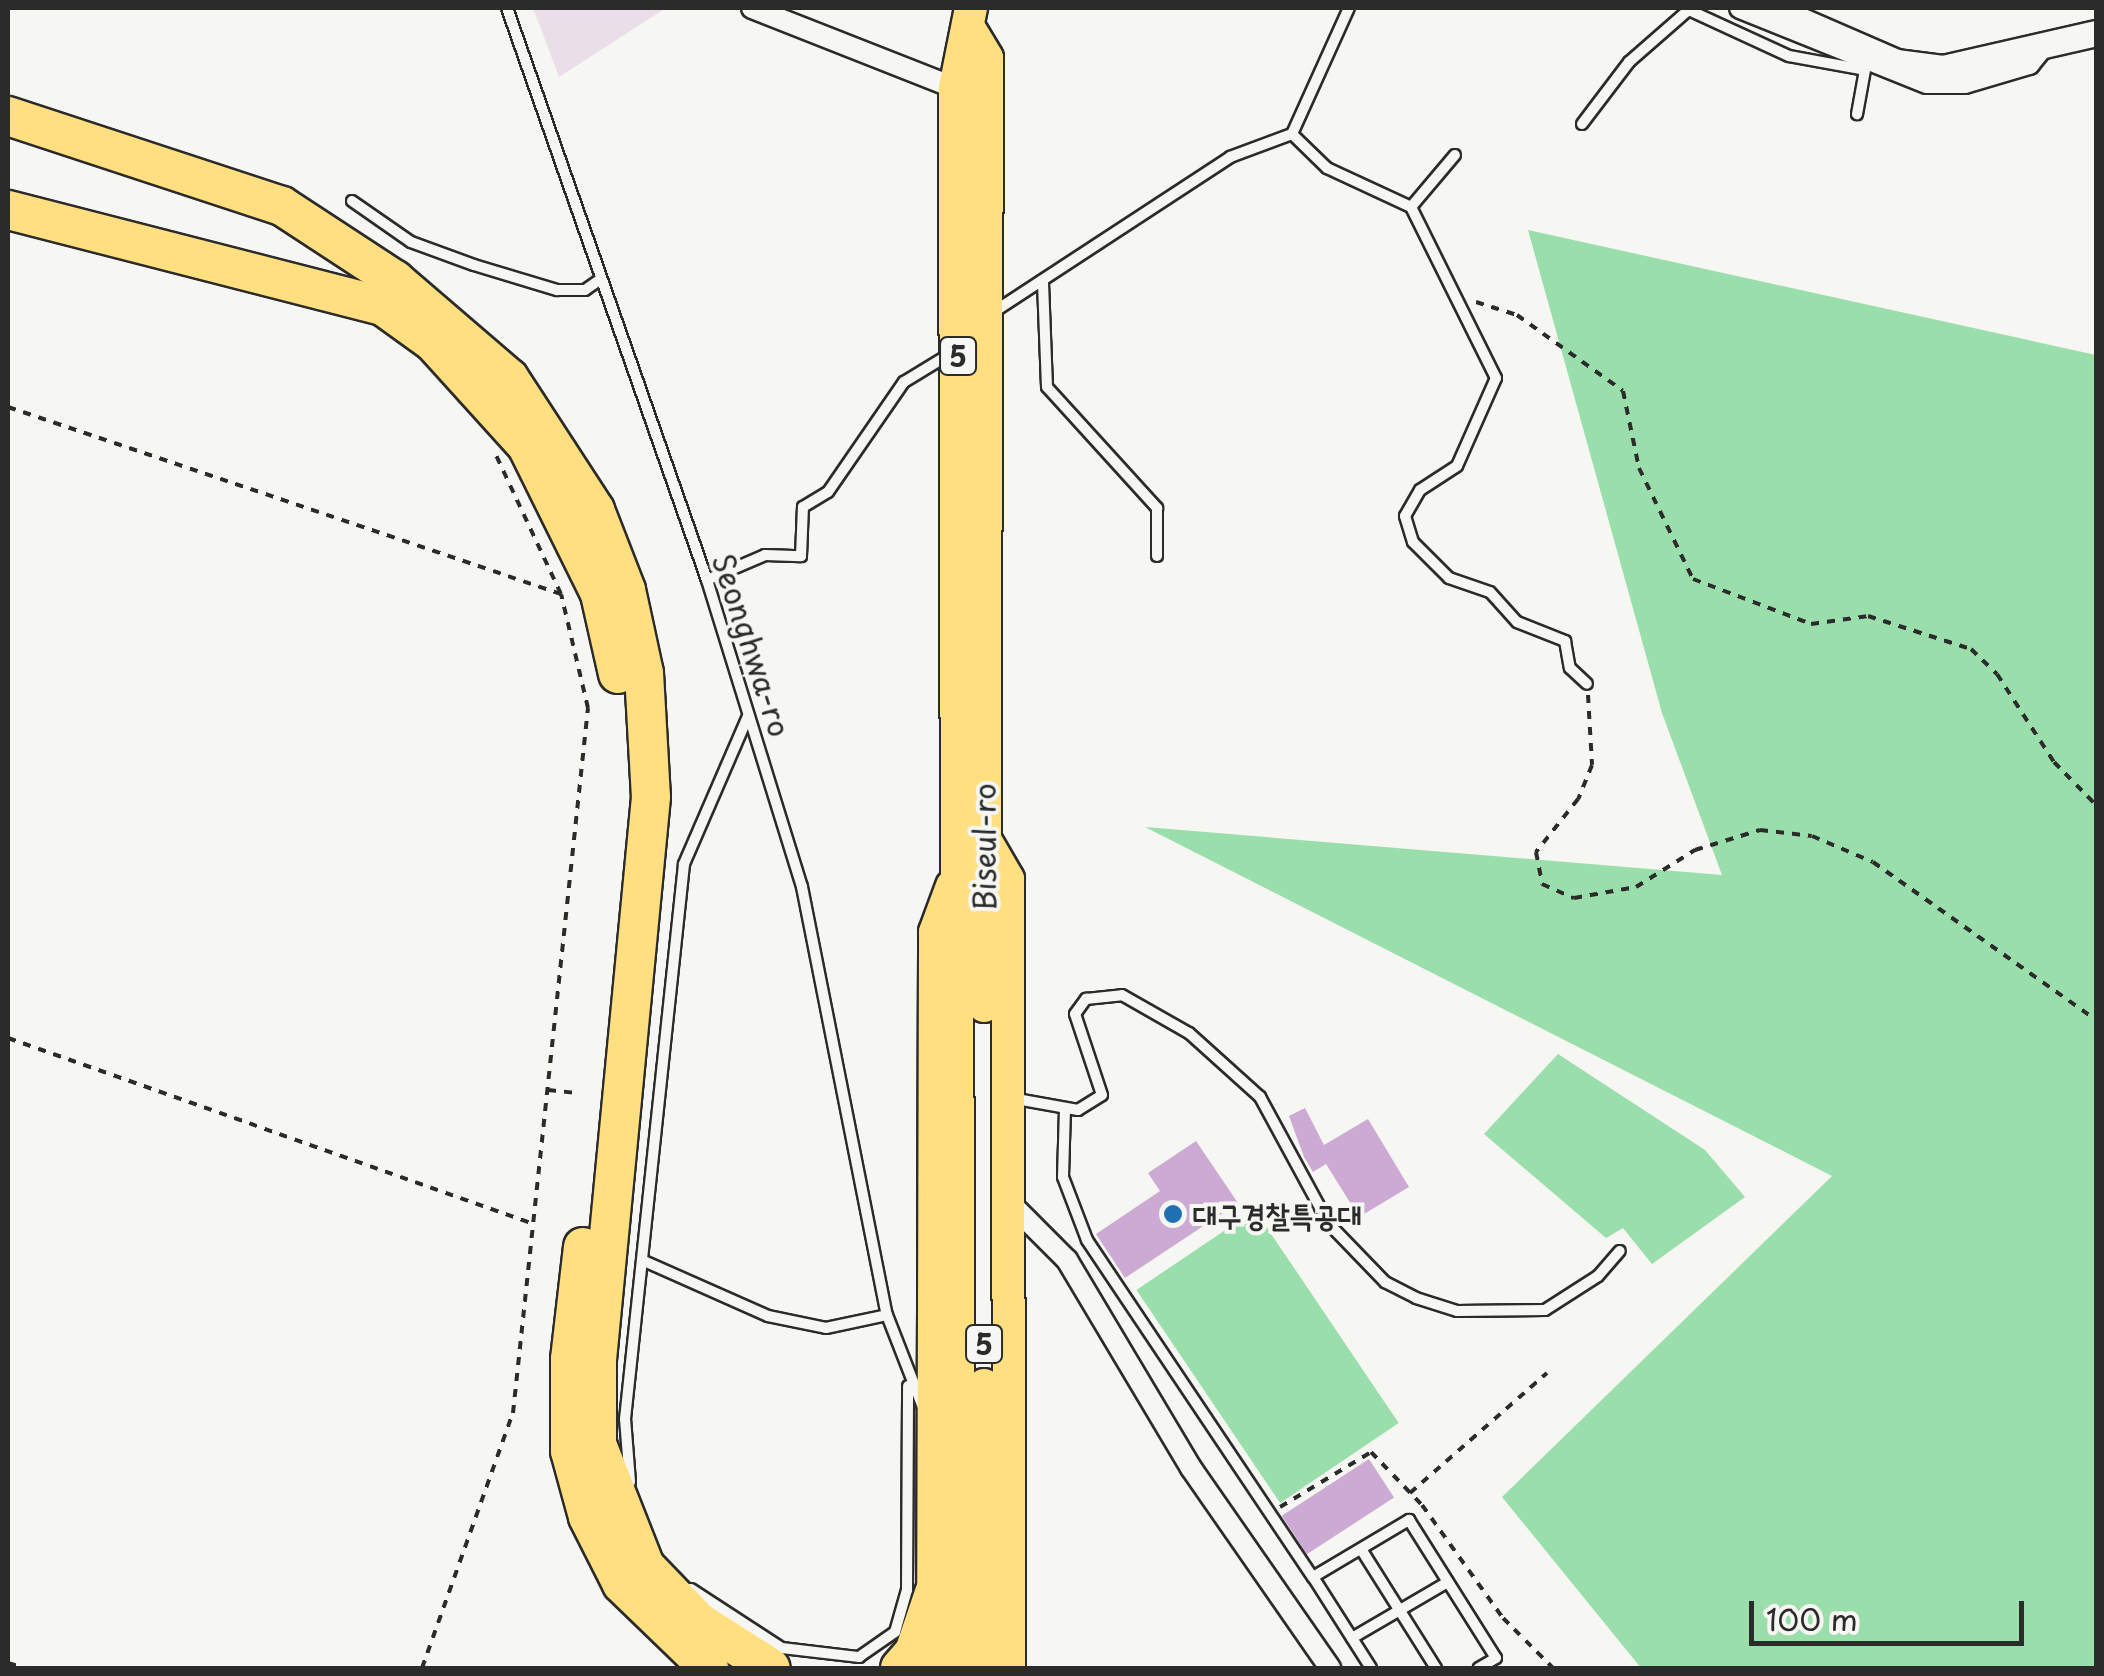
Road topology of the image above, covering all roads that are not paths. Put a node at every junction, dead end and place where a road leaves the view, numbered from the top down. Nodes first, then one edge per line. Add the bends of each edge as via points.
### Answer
1 (506, 8) edge
2 (752, 8) edge
3 (1349, 8) edge
4 (1740, 8) edge
5 (1772, 8) edge
6 (1691, 9) edge
7 (971, 19) edge
8 (2096, 33) edge
9 (2043, 47) junction
10 (955, 88) junction
11 (1857, 114) dead end
12 (8, 116) edge
13 (1582, 124) dead end
14 (1292, 134) junction
15 (1455, 154) dead end
16 (352, 201) dead end
17 (1411, 208) junction
18 (8, 210) edge
19 (602, 278) junction
20 (1043, 283) junction
21 (988, 316) junction
22 (958, 334) junction
23 (1157, 556) dead end
24 (707, 580) junction
25 (1587, 684) road end
26 (749, 715) junction
27 (984, 837) junction
28 (958, 870) junction
29 (973, 1020) junction
30 (1010, 1098) junction
31 (1065, 1108) junction
32 (1012, 1205) junction
33 (1620, 1251) dead end
34 (644, 1261) junction
35 (887, 1315) junction
36 (908, 1383) junction
37 (935, 1428) junction
38 (1361, 1549) junction
39 (661, 1557) dead end
40 (670, 1568) dead end
41 (1313, 1577) junction
42 (1448, 1582) junction
43 (934, 1594) junction
44 (1400, 1610) junction
45 (1352, 1638) junction
46 (710, 1668) edge
47 (771, 1668) edge
48 (900, 1668) edge
49 (933, 1668) edge
50 (959, 1668) edge
51 (984, 1668) edge
52 (1009, 1668) edge
53 (1330, 1668) edge
54 (1371, 1668) edge
55 (1436, 1668) edge
56 (1479, 1668) edge

1 - 19 lane, Seonghwa-ro
2 - 10 street
3 - 14 lane
4 - 9 street via 1927,84 1965,83 2028,64
5 - 9 street via 1896,62 1973,66
6 - 11 lane via 1789,56 1865,70
6 - 13 lane via 1629,62
7 - 10 main road, Biseul-ro / 5 via 955,60
7 - 21 main road, Biseul-ro / 5 via 988,58
8 - 9 street
10 - 22 main road, Biseul-ro / 5
12 - 47 highway via 282,206 395,280 509,378 595,510 626,590 644,673 652,796 597,1360 597,1444 645,1566 699,1622
14 - 17 lane via 1327,168
14 - 20 lane via 1230,157
15 - 17 lane
16 - 19 lane via 411,242 474,265 557,290 585,290
17 - 25 lane via 1496,378 1457,466 1420,490 1405,516 1413,542 1449,578 1490,592 1517,622 1565,641 1570,668
18 - 46 highway via 384,306 478,385 527,446 566,516 600,594 615,660 628,792 570,1360 570,1451 588,1518 622,1584
19 - 24 lane, Seonghwa-ro
20 - 21 lane
20 - 23 lane via 1047,387 1157,508
21 - 22 lane
21 - 27 main road, Biseul-ro / 5
22 - 24 lane via 939,367 904,382 868,425 828,492 803,507 802,556 765,555
22 - 28 main road, Biseul-ro / 5
24 - 26 lane, Seonghwa-ro
26 - 34 lane via 684,864
26 - 35 lane, Seonghwa-ro via 802,888
27 - 29 main road, Biseul-ro / 5
27 - 30 main road via 1008,880
28 - 29 main road, Biseul-ro / 5
28 - 37 main road via 935,932
29 - 50 main road, Biseul-ro / 5
29 - 51 main road, Biseul-ro / 5
30 - 31 lane
30 - 32 main road
31 - 33 lane via 1102,1096 1076,1014 1086,999 1122,995 1189,1034 1260,1097 1330,1224 1385,1282 1416,1298 1457,1312 1545,1310 1598,1276
31 - 41 lane via 1063,1177 1087,1240
32 - 52 main road
32 - 53 street via 1068,1260 1191,1468
34 - 35 lane via 768,1316 826,1328
34 - 39 lane via 626,1463 636,1511
35 - 36 lane, Seonghwa-ro
36 - 37 lane
36 - 40 lane via 908,1563 895,1632 860,1657 782,1648 736,1623
37 - 43 main road
38 - 41 lane
38 - 42 lane via 1409,1520
38 - 44 lane
41 - 45 lane
42 - 44 lane
42 - 56 lane via 1496,1658
43 - 48 highway via 914,1652
43 - 49 main road
44 - 45 lane
44 - 55 lane
45 - 54 lane

